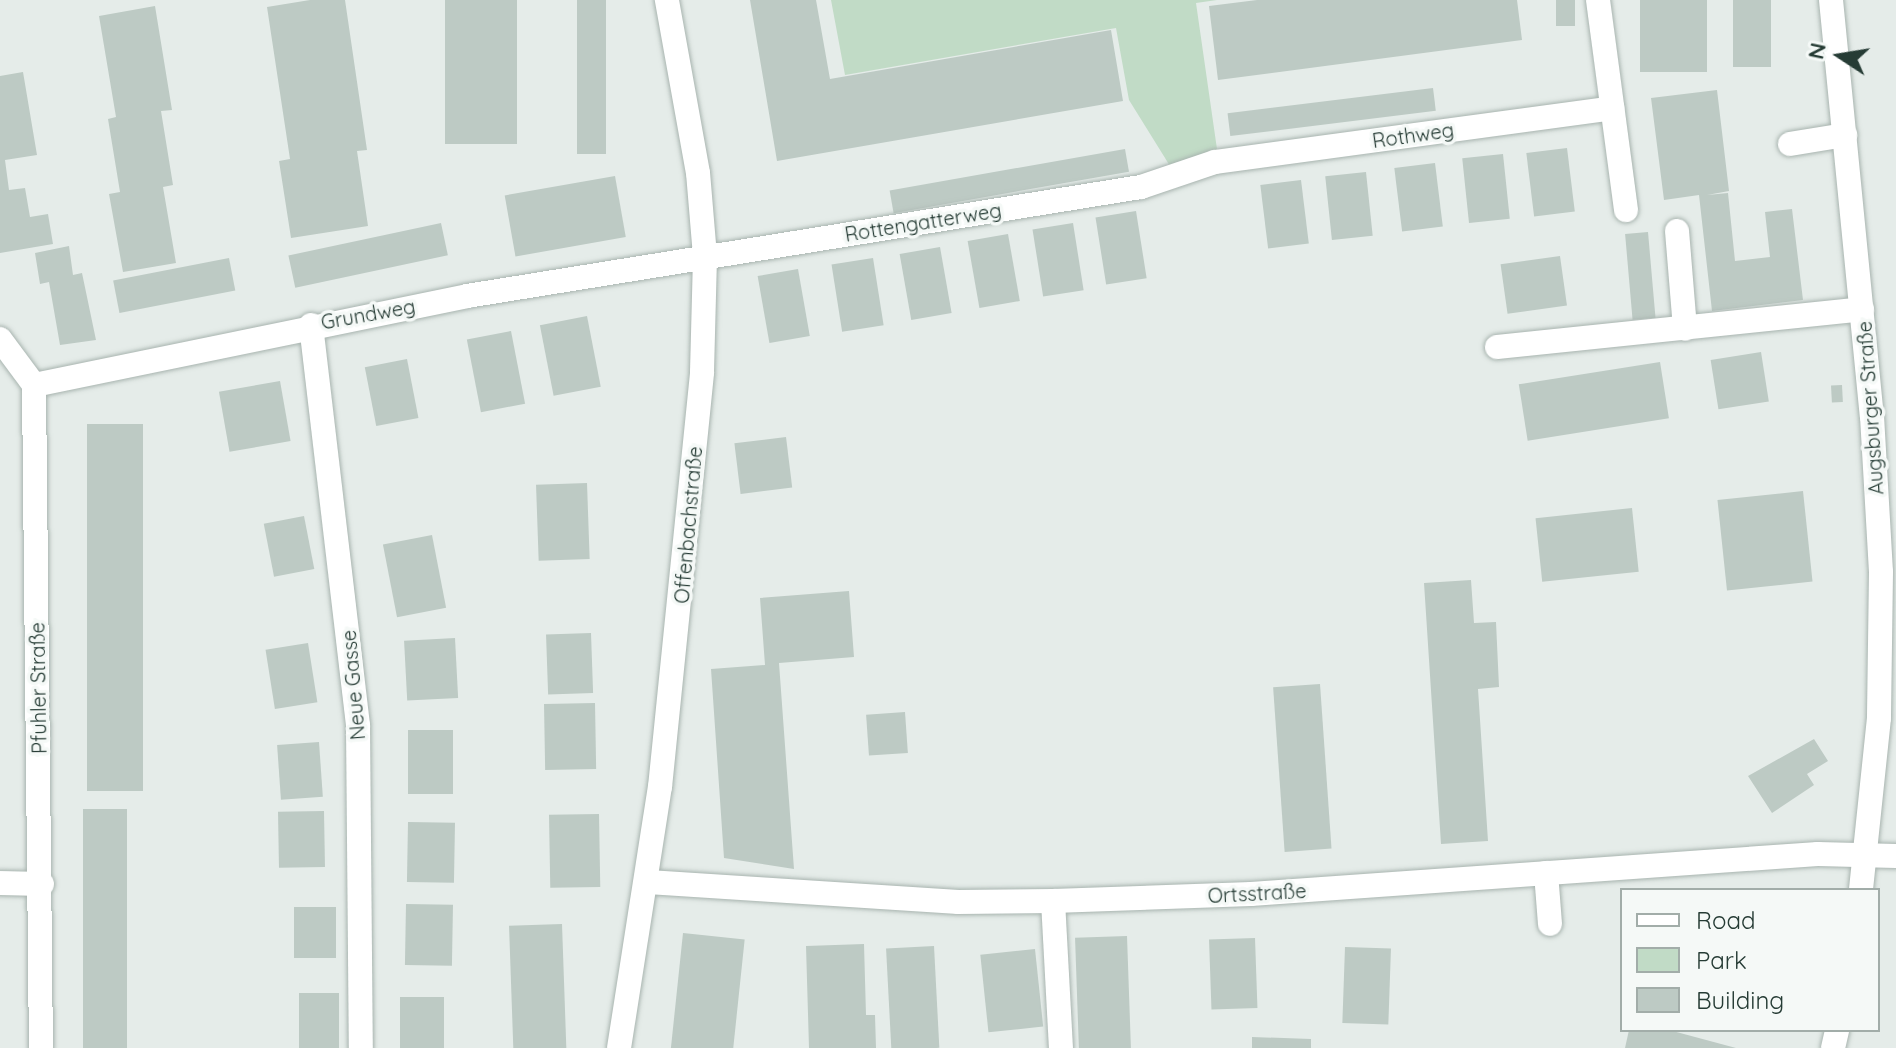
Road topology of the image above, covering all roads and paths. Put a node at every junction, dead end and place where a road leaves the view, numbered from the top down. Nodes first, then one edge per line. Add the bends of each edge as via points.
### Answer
1 (667, 0) edge
2 (1598, 0) edge
3 (1831, 0) edge
4 (1612, 108) junction
5 (1845, 135) junction
6 (1790, 144) dead end
7 (1141, 187) joint
8 (1626, 210) dead end
9 (1677, 231) dead end
10 (705, 256) junction
11 (1862, 309) junction
12 (311, 325) junction
13 (1685, 329) junction
14 (0, 339) edge
15 (1497, 347) dead end
16 (34, 385) junction
17 (1888, 572) edge
18 (1866, 854) junction
19 (1896, 856) edge
20 (1546, 873) junction
21 (648, 882) junction
22 (0, 883) edge
23 (42, 884) junction
24 (1861, 888) edge
25 (1053, 901) junction
26 (1550, 924) dead end
27 (41, 1048) edge
28 (361, 1048) edge
29 (619, 1048) edge
30 (1061, 1048) edge

1 - 10 street, Offenbachstraße via 698,173
2 - 4 street
3 - 5 street, Augsburger Straße
4 - 7 street, Rothweg via 1215,162
4 - 8 street
5 - 6 street
5 - 11 street, Augsburger Straße
7 - 10 street, Rottengatterweg
9 - 13 street
10 - 12 street, Grundweg
10 - 21 street, Offenbachstraße via 702,372 683,584
11 - 13 street, Augsburger Straße
11 - 17 street, Augsburger Straße
12 - 16 street, Grundweg
12 - 28 street, Neue Gasse via 358,725
13 - 15 street, Augsburger Straße
14 - 16 street
16 - 23 street, Pfuhler Straße
17 - 18 street, Augsburger Straße
18 - 19 street, Ortsstraße
18 - 20 street, Ortsstraße
18 - 24 street, Augsburger Straße
20 - 25 street, Ortsstraße via 1251,894
20 - 26 street
21 - 25 street, Ortsstraße via 958,902
21 - 29 street, Offenbachstraße
22 - 23 street
23 - 27 street, Pfuhler Straße
25 - 30 street

